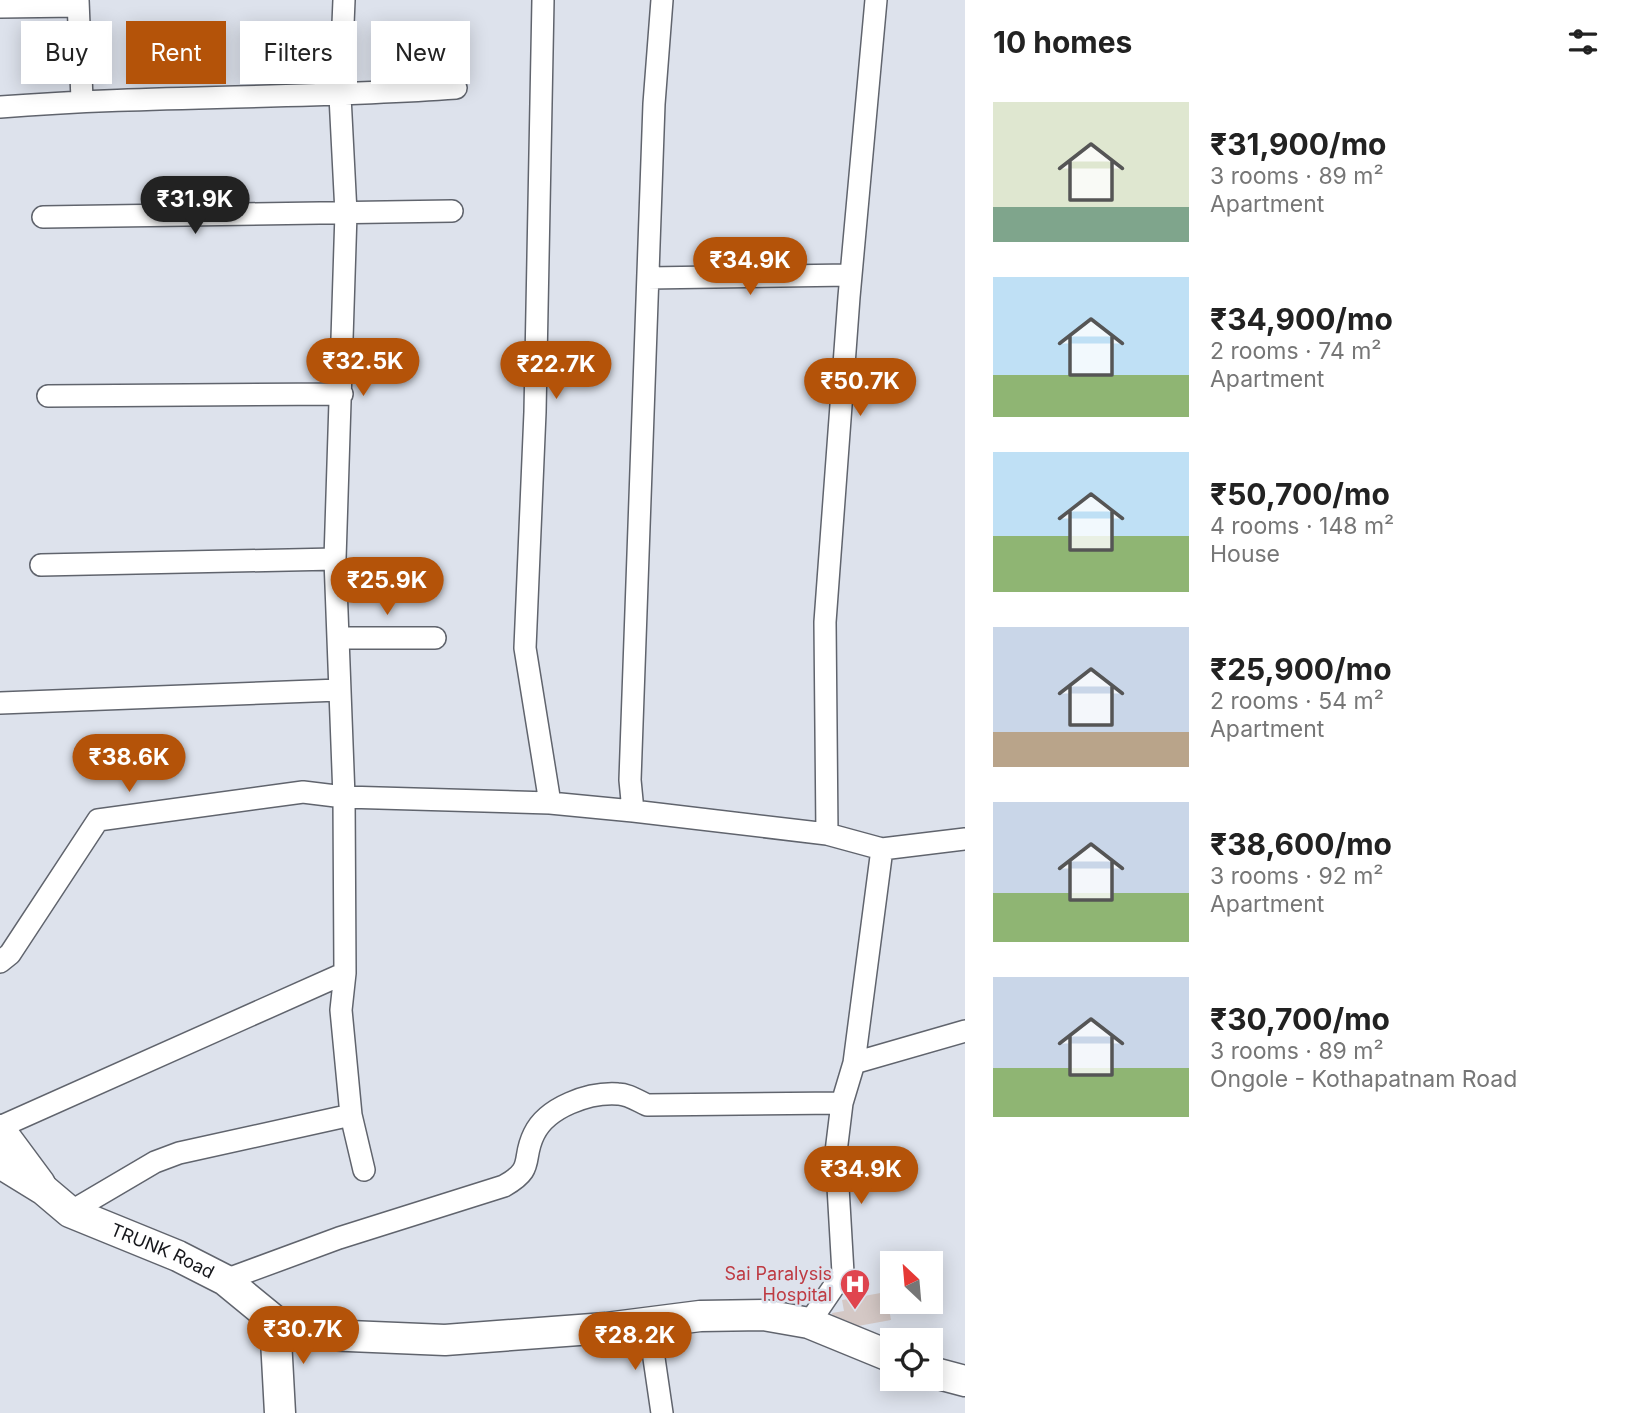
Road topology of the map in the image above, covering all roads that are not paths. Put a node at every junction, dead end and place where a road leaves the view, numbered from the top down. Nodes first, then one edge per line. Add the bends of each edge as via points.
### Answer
1 (344, 0) edge
2 (543, 0) edge
3 (662, 0) edge
4 (876, 0) edge
5 (78, 3) edge
6 (0, 7) edge
7 (456, 88) dead end
8 (340, 96) junction
9 (82, 100) junction
10 (0, 107) edge
11 (452, 211) dead end
12 (346, 213) junction
13 (43, 218) dead end
14 (851, 275) junction
15 (648, 278) junction
16 (342, 394) junction
17 (48, 396) dead end
18 (335, 559) junction
19 (41, 565) dead end
20 (338, 638) junction
21 (435, 638) dead end
22 (339, 690) junction
23 (0, 703) edge
24 (344, 797) junction
25 (550, 803) junction
26 (633, 811) junction
27 (827, 834) junction
28 (965, 839) edge
29 (882, 849) junction
30 (0, 962) edge
31 (345, 973) junction
32 (965, 1031) edge
33 (853, 1063) junction
34 (842, 1103) junction
35 (351, 1115) junction
36 (0, 1128) edge
37 (8, 1166) edge
38 (364, 1170) dead end
39 (70, 1212) junction
40 (225, 1280) junction
41 (275, 1321) junction
42 (809, 1323) junction
43 (649, 1324) junction
44 (880, 1352) edge
45 (943, 1375) edge
46 (965, 1381) edge
47 (280, 1413) edge
48 (663, 1413) edge

1 - 8 street
2 - 25 street via 525,648
3 - 15 street
4 - 14 street
5 - 6 street
5 - 9 street
7 - 8 street
8 - 9 street
8 - 12 street
9 - 10 street
11 - 12 street
12 - 13 street
12 - 16 street
14 - 15 street
14 - 27 street via 825,622
15 - 26 street via 630,780
16 - 17 street
16 - 18 street
18 - 19 street
18 - 20 street
20 - 21 street
20 - 22 street
22 - 23 street
22 - 24 street
24 - 25 street
24 - 30 street via 303,792 98,820 10,954
24 - 31 street
25 - 26 street
26 - 27 street
27 - 29 street
28 - 29 street
29 - 33 street
31 - 35 street via 341,1010
31 - 36 street
32 - 33 street
33 - 34 street
34 - 40 street via 648,1105 621,1094 607,1094 568,1104 540,1125 533,1135 527,1167 504,1186
34 - 42 street via 836,1152 843,1273
35 - 38 street
35 - 39 street via 180,1153 155,1162
36 - 37 main road
37 - 39 main road, TRUNK Road
39 - 40 main road, TRUNK Road
40 - 41 main road, TRUNK Road
41 - 43 main road via 325,1335 445,1340
41 - 47 main road
42 - 43 main road via 764,1315 700,1316
42 - 44 main road
43 - 48 street
45 - 46 main road

